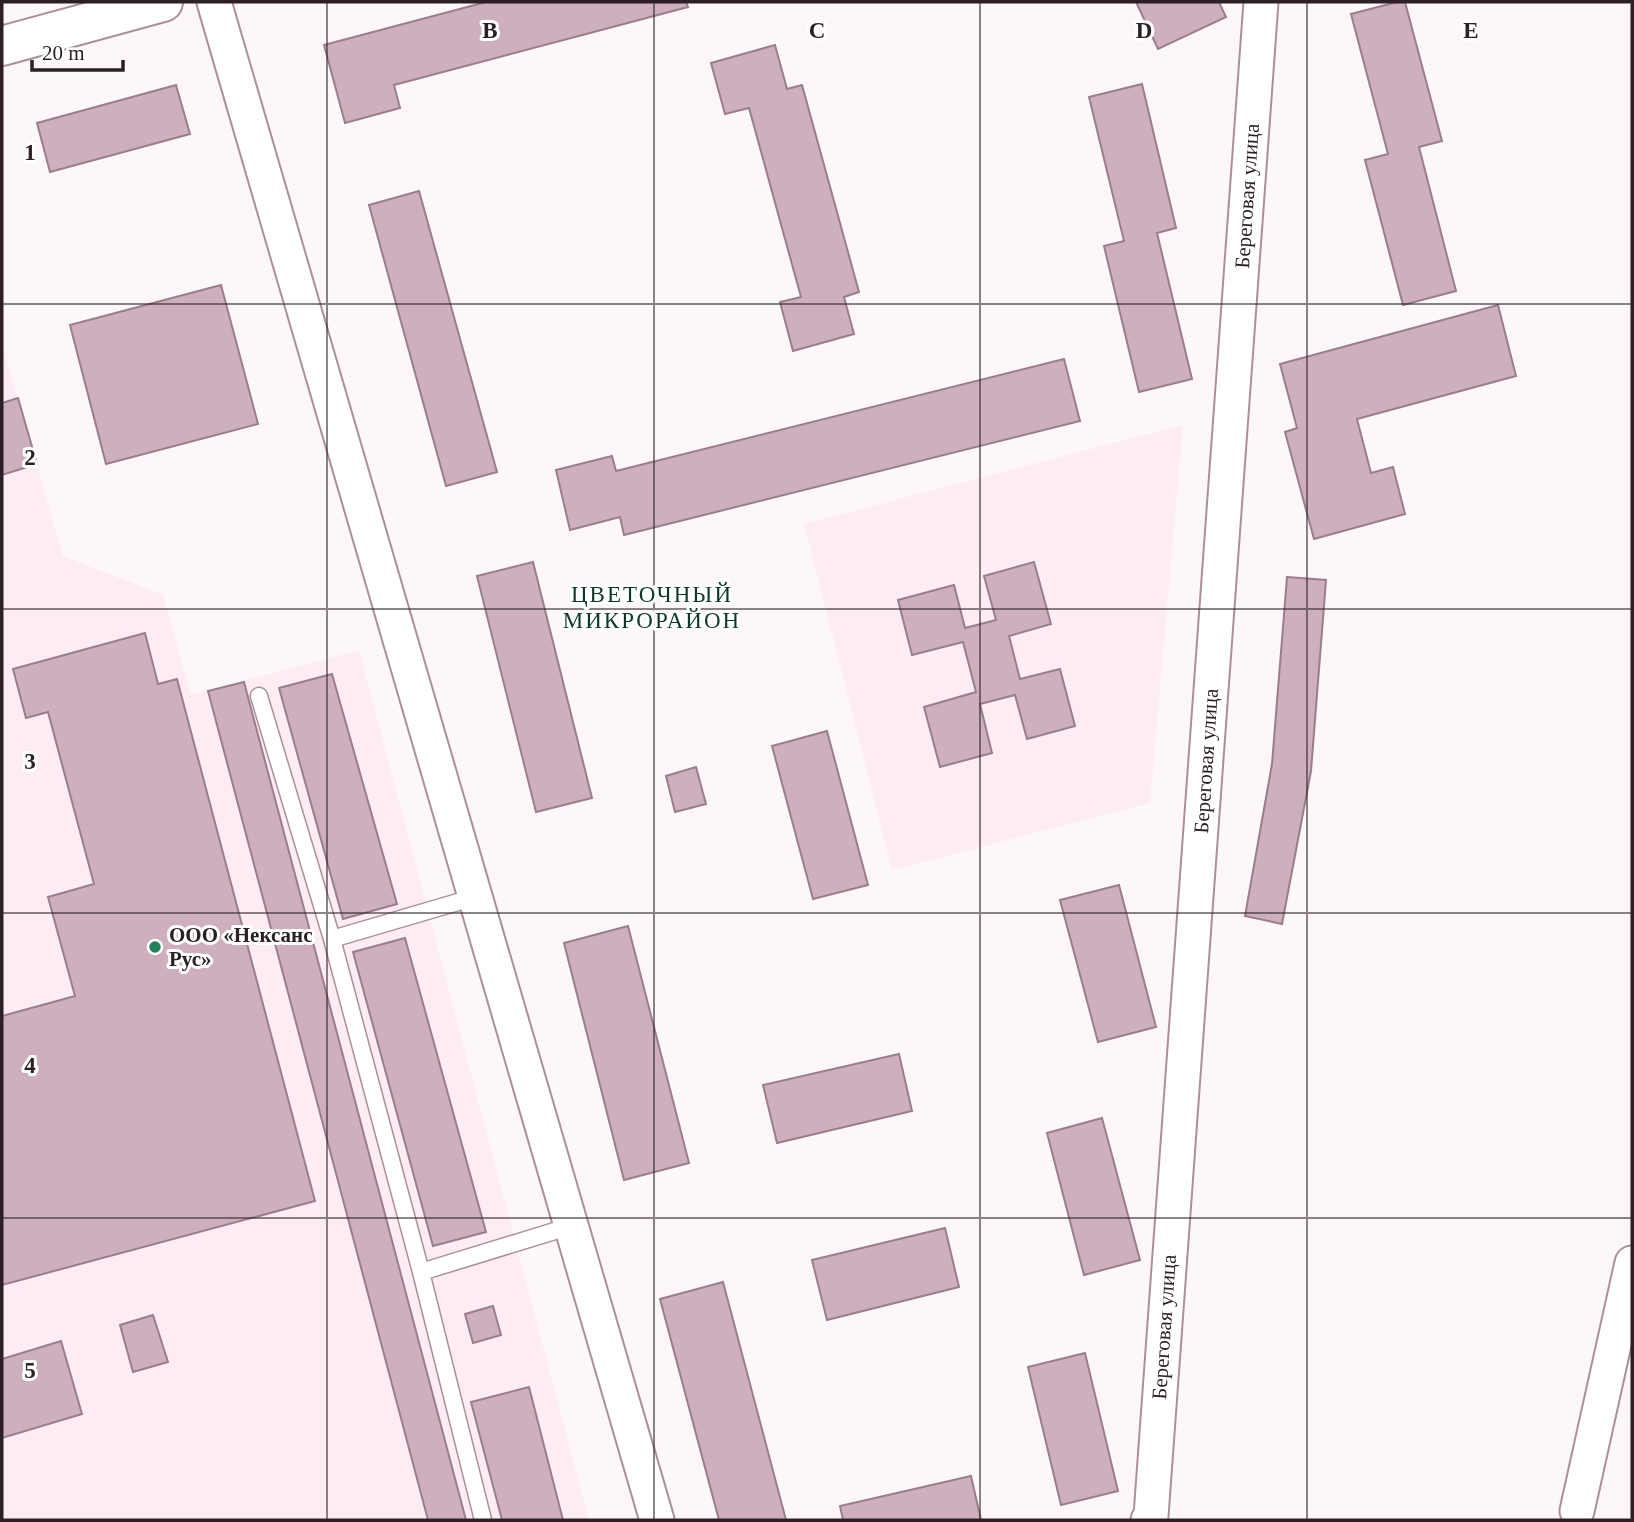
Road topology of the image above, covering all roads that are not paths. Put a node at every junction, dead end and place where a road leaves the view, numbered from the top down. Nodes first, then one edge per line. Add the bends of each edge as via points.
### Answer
1 (214, 2) edge
2 (1261, 2) edge
3 (151, 3) edge
4 (2, 46) edge
5 (259, 696) dead end
6 (475, 897) junction
7 (332, 939) junction
8 (571, 1227) junction
9 (1632, 1263) edge
10 (421, 1272) junction
11 (1577, 1511) dead end
12 (483, 1520) edge
13 (657, 1520) edge
14 (1148, 1520) edge

1 - 6 street
2 - 14 street, Береговая улица
3 - 4 street
5 - 7 lane
6 - 7 lane
6 - 8 street
7 - 10 lane
8 - 10 lane
8 - 13 street
9 - 11 street
10 - 12 lane

